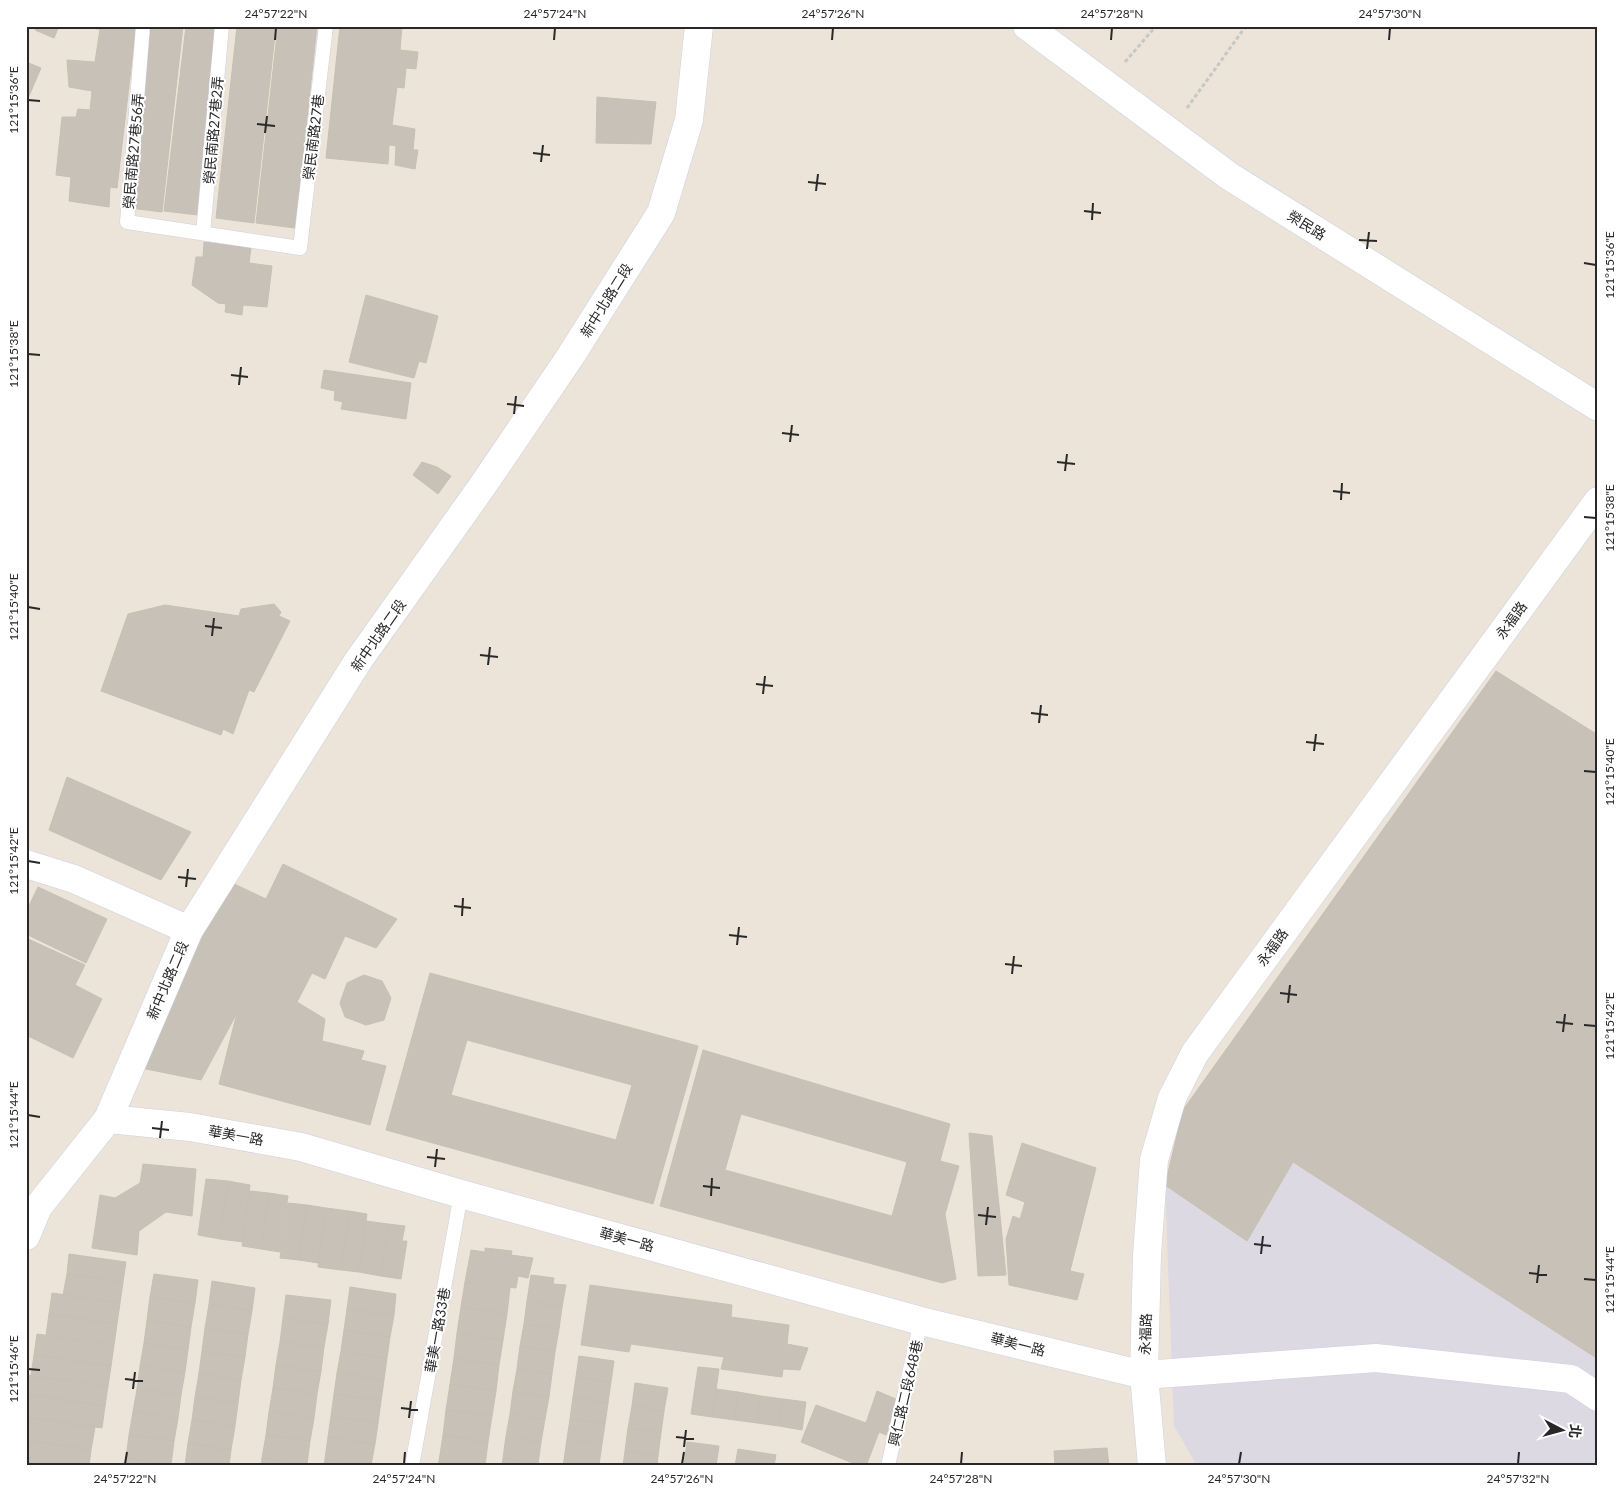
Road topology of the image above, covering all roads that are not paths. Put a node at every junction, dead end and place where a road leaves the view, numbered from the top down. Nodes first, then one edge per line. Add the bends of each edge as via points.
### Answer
1 (143, 26) edge
2 (222, 26) edge
3 (326, 26) edge
4 (699, 26) edge
5 (1027, 26) edge
6 (203, 233) junction
7 (300, 248) joint
8 (1598, 407) edge
9 (1598, 501) edge
10 (26, 864) edge
11 (189, 930) junction
12 (108, 1119) junction
13 (461, 1194) junction
14 (32, 1206) edge
15 (26, 1236) edge
16 (921, 1321) junction
17 (1144, 1375) junction
18 (1598, 1396) edge
19 (412, 1466) edge
20 (888, 1466) edge
21 (1152, 1466) edge

1 - 6 lane, 榮民南路27巷56弄 via 127,222
2 - 6 lane, 榮民南路27巷2弄
3 - 7 lane, 榮民南路27巷
4 - 11 street, 新中北路二段 via 689,120 661,213 559,373 358,661
5 - 8 street, 榮民路 via 1229,176
6 - 7 lane, 榮民南路27巷56弄
9 - 17 street, 永福路 via 1195,1053 1172,1098 1154,1160 1147,1255
10 - 11 street via 74,879
11 - 12 street, 新中北路二段
12 - 13 street, 華美一路 via 190,1127 300,1147
12 - 14 street, 新中北路二段
13 - 16 street, 華美一路
13 - 19 lane, 華美一路33巷
14 - 15 street, 新中北路二段
16 - 17 street, 華美一路
16 - 20 lane, 興仁路二段648巷
17 - 18 street, 華美一路 via 1376,1358 1570,1379
17 - 21 street, 永福路

